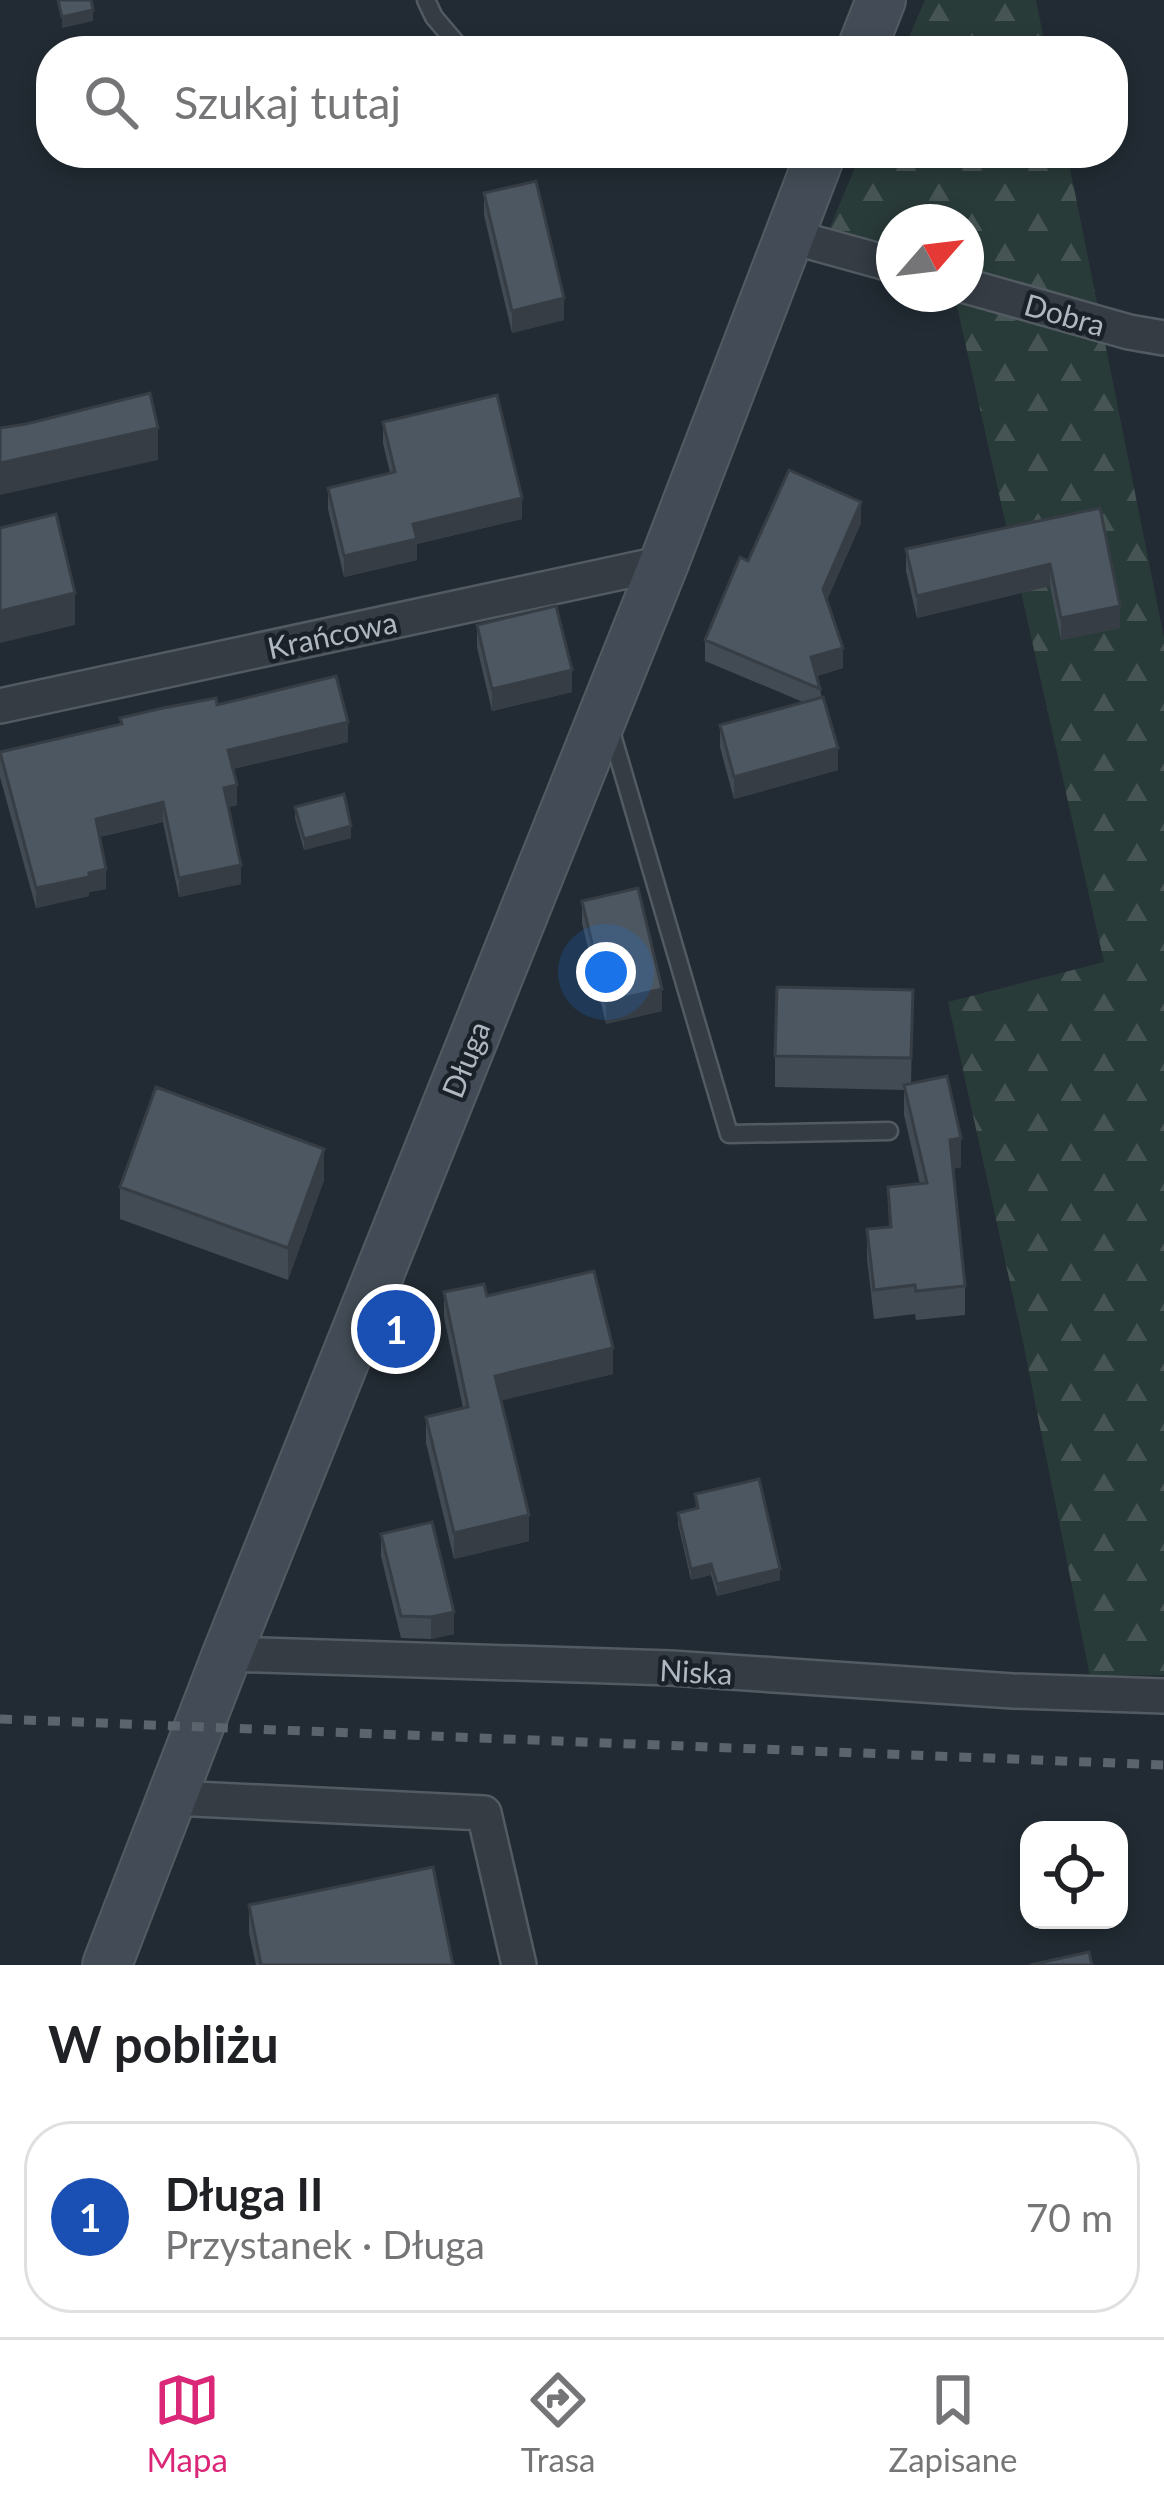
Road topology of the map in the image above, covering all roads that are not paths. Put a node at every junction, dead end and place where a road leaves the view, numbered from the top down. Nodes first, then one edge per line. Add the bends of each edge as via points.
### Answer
1 (426, 0) edge
2 (881, 0) edge
3 (450, 36) edge
4 (858, 36) edge
5 (815, 168) edge
6 (790, 236) junction
7 (876, 261) edge
8 (984, 291) edge
9 (1164, 338) edge
10 (664, 562) junction
11 (0, 706) edge
12 (605, 710) junction
13 (889, 1131) dead end
14 (227, 1654) junction
15 (1164, 1696) edge
16 (175, 1798) junction
17 (107, 1965) edge
18 (519, 1965) edge

1 - 3 lane
2 - 4 street
5 - 6 street, Długa
6 - 7 street
6 - 10 street, Długa
8 - 9 street, Dobra
10 - 11 street, Krańcowa
10 - 12 street, Długa
12 - 13 lane via 729,1134
12 - 14 street, Długa
14 - 15 street, Niska
14 - 16 street, Długa
16 - 17 street, Długa
16 - 18 street via 484,1813

